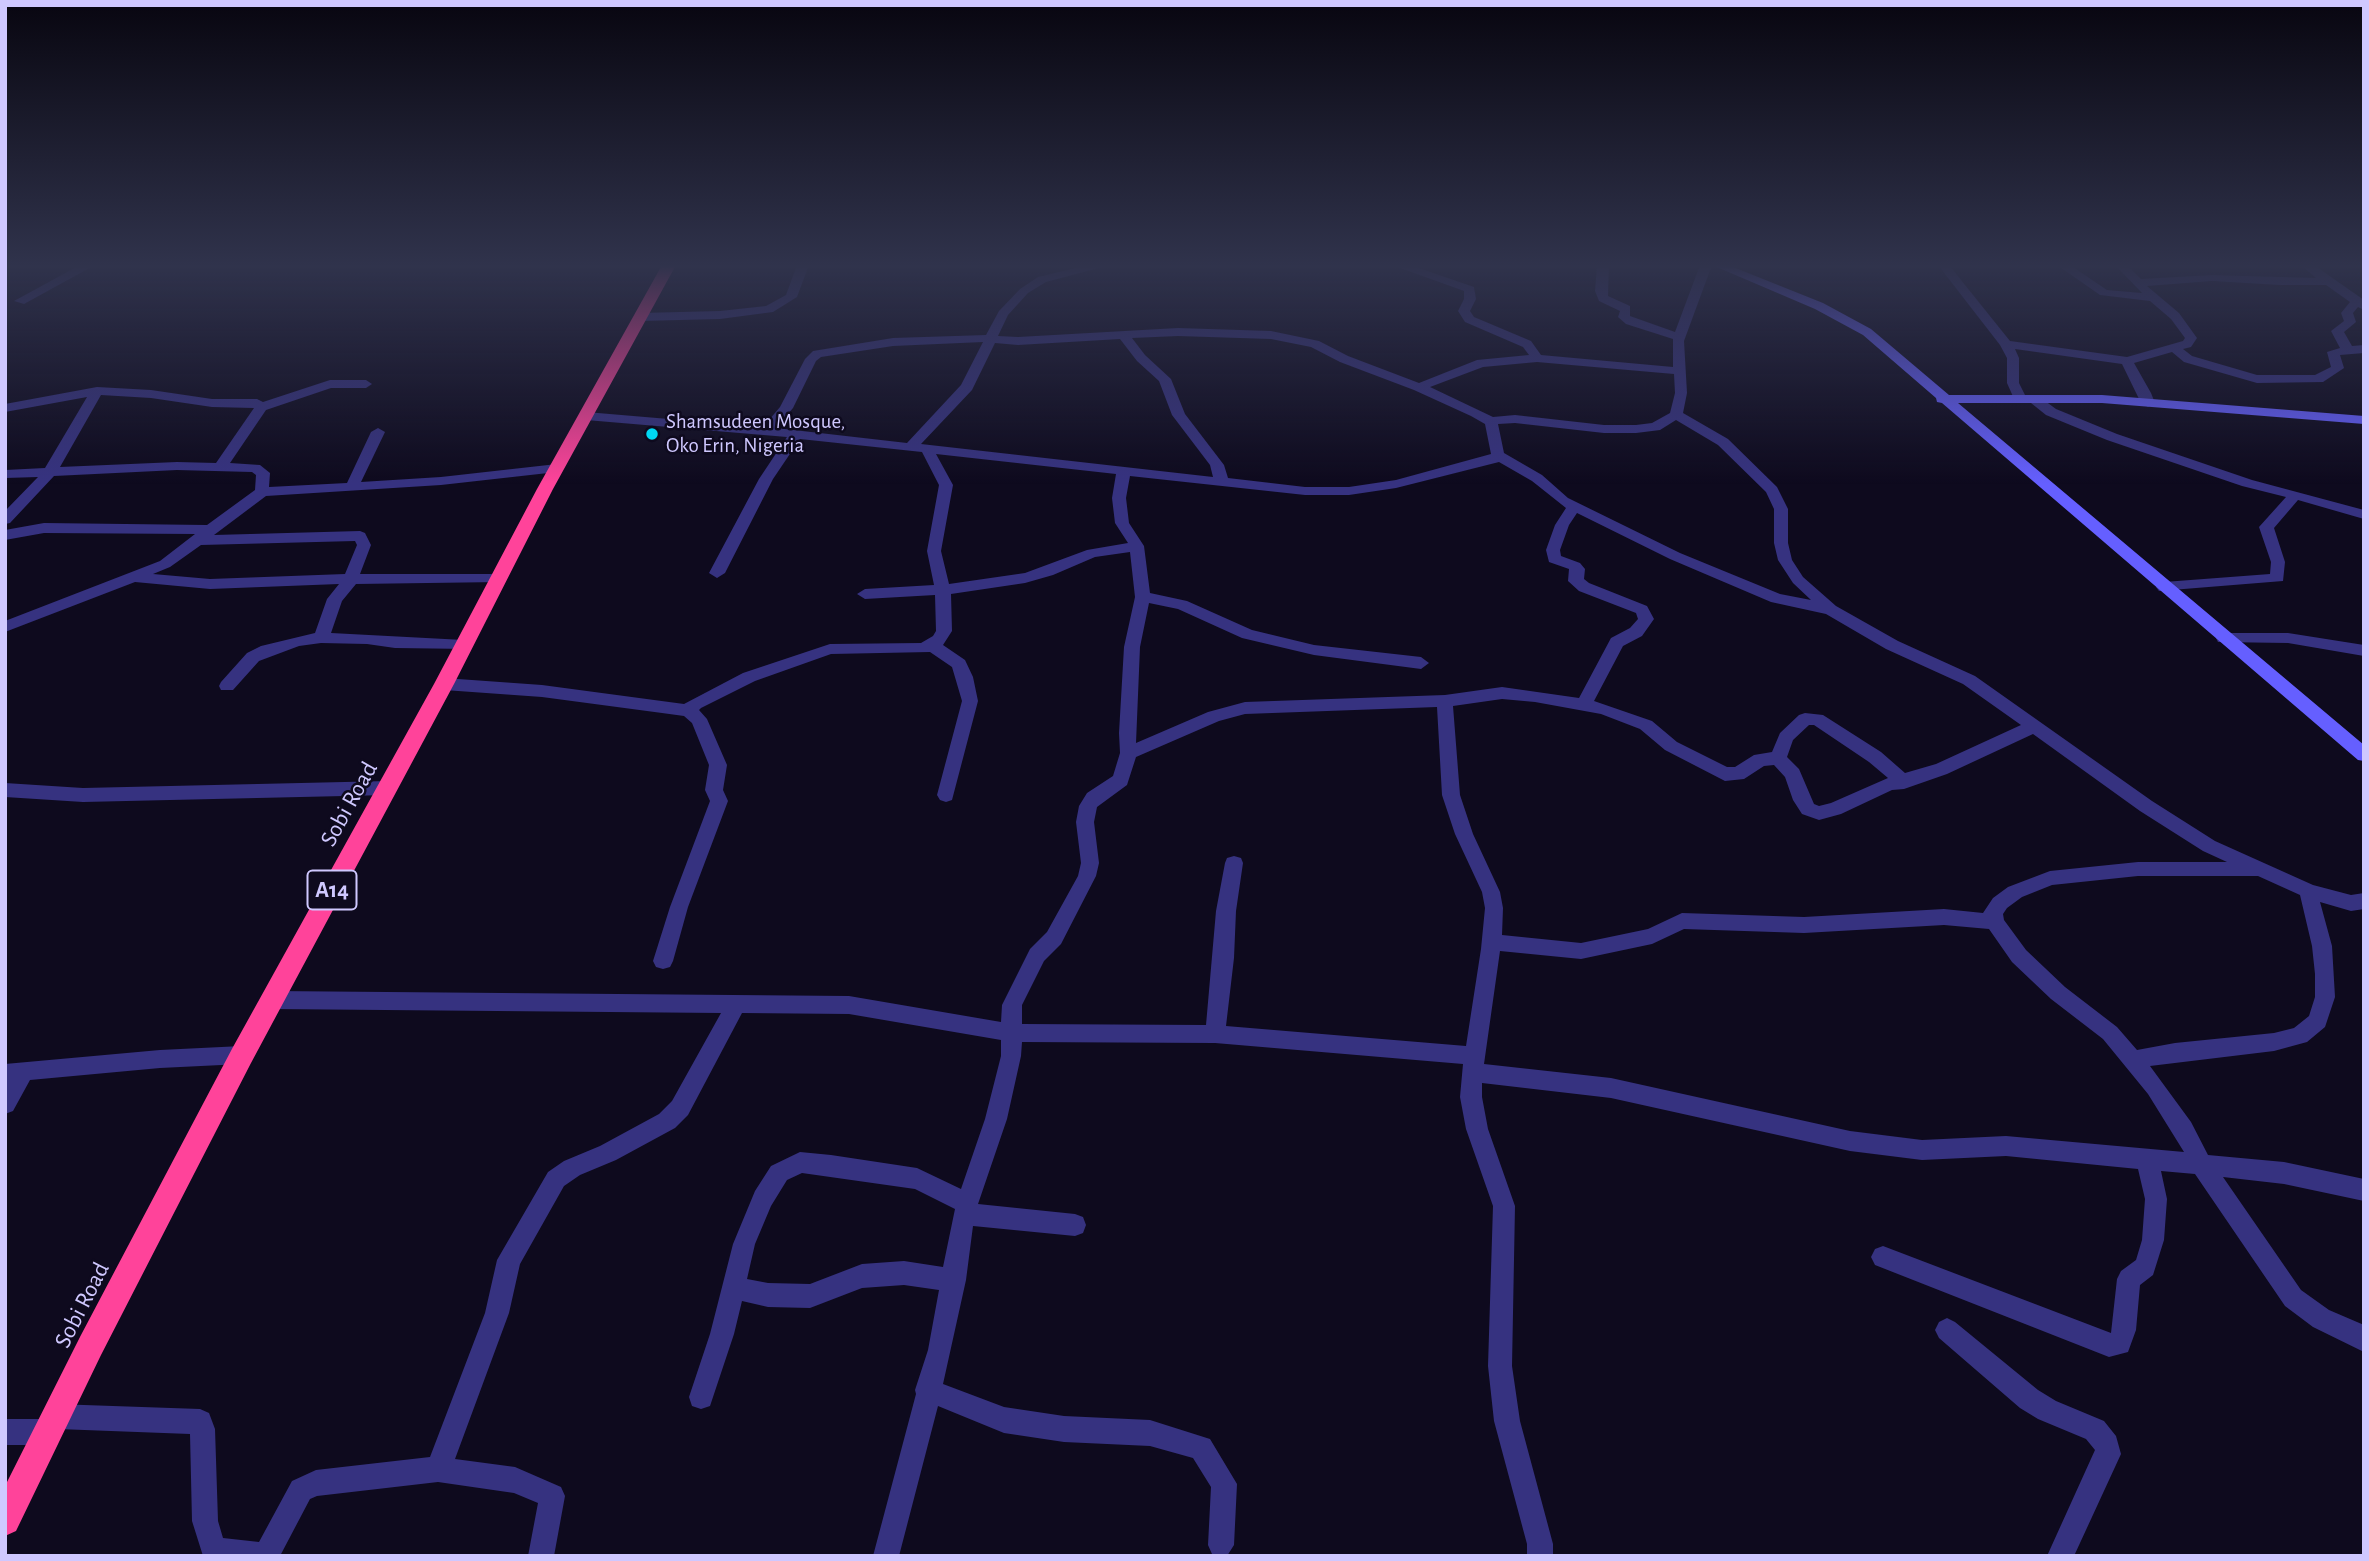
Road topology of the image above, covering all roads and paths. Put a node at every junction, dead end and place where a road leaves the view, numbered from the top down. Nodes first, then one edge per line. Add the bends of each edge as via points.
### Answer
1 (1679, 337) edge
2 (629, 338) edge
3 (1064, 338) edge
4 (1126, 338) edge
5 (1293, 338) edge
6 (1512, 338) edge
7 (1874, 338) edge
8 (2001, 338) edge
9 (2191, 338) edge
10 (2341, 338) edge
11 (992, 340) junction
12 (2006, 344) junction
13 (2174, 348) junction
14 (2364, 349) edge
15 (2348, 350) junction
16 (1537, 358) junction
17 (2127, 361) junction
18 (1678, 371) junction
19 (366, 383) dead end
20 (1419, 387) junction
21 (97, 391) junction
22 (1942, 398) junction
23 (2026, 398) junction
24 (2148, 403) junction
25 (261, 407) junction
26 (5, 408) edge
27 (1676, 415) junction
28 (586, 416) junction
29 (2364, 420) edge
30 (1491, 422) junction
31 (766, 431) junction
32 (378, 432) dead end
33 (796, 434) junction
34 (909, 449) junction
35 (928, 451) junction
36 (1498, 455) junction
37 (221, 466) junction
38 (557, 468) junction
39 (1124, 471) junction
40 (50, 472) junction
41 (5, 474) edge
42 (1222, 482) junction
43 (352, 486) junction
44 (262, 492) junction
45 (2295, 495) junction
46 (1574, 507) junction
47 (2364, 515) edge
48 (5, 520) edge
49 (5, 535) edge
50 (204, 535) junction
51 (1137, 546) junction
52 (717, 573) dead end
53 (500, 577) junction
54 (134, 578) junction
55 (350, 580) junction
56 (2164, 587) junction
57 (943, 590) junction
58 (865, 594) dead end
59 (1143, 597) junction
60 (1831, 610) junction
61 (5, 627) edge
62 (321, 638) junction
63 (2224, 638) junction
64 (464, 645) junction
65 (933, 646) junction
66 (2364, 651) edge
67 (1421, 663) dead end
68 (444, 684) junction
69 (227, 686) dead end
70 (1445, 701) junction
71 (1584, 704) junction
72 (688, 711) junction
73 (2035, 726) junction
74 (1129, 753) junction
75 (2364, 755) edge
76 (1778, 758) junction
77 (1904, 782) junction
78 (388, 788) junction
79 (5, 790) edge
80 (946, 795) dead end
81 (1234, 863) dead end
82 (2258, 870) junction
83 (2309, 891) junction
84 (2364, 901) edge
85 (1994, 922) junction
86 (1491, 942) junction
87 (663, 961) dead end
88 (272, 1000) junction
89 (736, 1005) junction
90 (1012, 1033) junction
91 (1215, 1034) junction
92 (242, 1055) junction
93 (2133, 1060) junction
94 (1473, 1064) junction
95 (14, 1072) edge
96 (5, 1104) edge
97 (2147, 1159) junction
98 (2202, 1166) junction
99 (2364, 1190) edge
100 (966, 1209) junction
101 (1076, 1225) dead end
102 (1883, 1257) dead end
103 (954, 1280) junction
104 (734, 1288) junction
105 (1947, 1330) dead end
106 (2364, 1340) edge
107 (927, 1390) junction
108 (701, 1397) dead end
109 (51, 1424) junction
110 (5, 1432) edge
111 (438, 1469) junction
112 (5, 1520) edge
113 (1221, 1545) dead end
114 (267, 1555) edge
115 (541, 1556) edge
116 (886, 1556) edge
117 (1540, 1556) edge
118 (2060, 1556) edge

1 - 18 street
2 - 28 highway, Sobi Road / A14
3 - 11 street
4 - 42 street via 1165,379 1179,415 1217,465
5 - 20 street
6 - 16 street via 1527,344
7 - 22 street
8 - 12 street
9 - 13 street
10 - 15 street
11 - 31 street via 893,342 817,354 786,408
11 - 34 street via 967,387
12 - 17 street
12 - 23 street via 2013,358 2013,383
13 - 15 street via 2188,359 2233,374 2287,380 2321,378 2338,368 2333,352
13 - 17 street
14 - 15 street
16 - 18 street
16 - 20 street via 1481,363
17 - 24 street
18 - 27 street via 1681,393
19 - 25 street via 330,384
20 - 30 street
21 - 25 street via 257,403
21 - 26 street
21 - 40 street
22 - 23 street
22 - 56 street
23 - 24 street
23 - 45 street via 2112,438
24 - 29 street
25 - 37 street
27 - 30 street via 1655,427 1636,429 1516,419
27 - 60 street via 1723,442 1772,490 1781,509 1785,560 1798,580
28 - 31 street
28 - 38 highway, Sobi Road / A14
30 - 36 street
31 - 33 street
32 - 43 street
33 - 34 street
33 - 52 street via 766,479
34 - 35 street
35 - 39 street
35 - 57 street via 946,485 934,551
36 - 42 street via 1396,484 1349,491
36 - 46 street
37 - 40 street
37 - 44 street via 255,468 263,473
38 - 43 street
38 - 53 highway, Sobi Road / A14
39 - 42 street
39 - 51 street via 1119,498 1122,523
40 - 41 street
40 - 48 street
43 - 44 street
44 - 50 street
45 - 47 street
45 - 56 street via 2266,527 2278,562 2278,578
46 - 60 street via 1729,581
46 - 71 street via 1562,525 1554,559 1575,566 1576,581 1584,587 1642,610 1646,619 1636,632 1617,642
49 - 50 street via 44,528
50 - 54 street via 165,564
50 - 55 street via 360,536 364,545
51 - 57 street via 1092,553 1025,578
51 - 59 street
53 - 55 street
53 - 64 highway, Sobi Road / A14
54 - 55 street via 210,584
54 - 61 street
55 - 62 street via 335,599
56 - 63 street
57 - 58 street
57 - 65 street via 944,631
59 - 67 street via 1182,605 1248,634 1314,650
59 - 74 street via 1132,648
60 - 73 street via 1892,645 1969,680
62 - 64 street
62 - 69 street via 267,650 242,666
63 - 66 street via 2288,638
63 - 75 street
64 - 68 highway, Sobi Road / A14
65 - 72 street via 830,649 749,677
65 - 80 street via 959,664 970,701
68 - 72 street via 542,691
68 - 78 highway, Sobi Road / A14
70 - 71 street via 1502,694
70 - 74 street via 1245,708 1214,716
70 - 86 street via 1451,795 1491,891
71 - 76 street via 1646,725 1671,747 1725,774 1738,774 1760,760
72 - 87 street via 699,719 712,745 718,765 714,790 719,801
73 - 77 street
73 - 82 street via 2182,830
74 - 90 street via 1121,780 1088,806 1087,876 1069,914 1023,980 1012,1005
76 - 77 street via 1793,774 1802,800 1814,813
76 - 77 street via 1786,737 1800,723 1817,719
78 - 79 street via 83,795
78 - 88 highway, Sobi Road / A14
81 - 91 street
82 - 83 street
82 - 85 street via 2138,869 2050,878 2000,903 1993,913
83 - 84 street via 2351,903
83 - 93 street via 2325,974 2325,998 2318,1021 2300,1036 2274,1042
85 - 86 street via 1944,917 1795,925 1682,921 1652,936 1581,951
85 - 93 street via 2019,956 2109,1033
86 - 94 street
88 - 89 street
88 - 92 highway, Sobi Road / A14
89 - 90 street via 849,1005
89 - 111 street via 680,1108 659,1125 572,1168 556,1179 544,1197 509,1260 497,1313
90 - 91 street
90 - 100 street via 996,1119
91 - 94 street
92 - 95 street
92 - 109 highway, Sobi Road / A14
93 - 98 street via 2183,1129
94 - 97 street via 1611,1088 1850,1141 1922,1150 2006,1146
94 - 117 street via 1471,1097 1477,1129 1503,1206 1500,1366 1507,1421
95 - 96 street
97 - 98 street
97 - 102 street via 2156,1199 2152,1240 2145,1267 2129,1279 2119,1343 2109,1345
98 - 99 street via 2284,1173
98 - 106 street via 2293,1298 2321,1319
100 - 101 street
100 - 103 street
100 - 104 street via 917,1179 800,1162 779,1173 763,1199 744,1244
103 - 104 street via 904,1273 862,1276 810,1296
103 - 107 street
104 - 108 street
105 - 118 street via 2029,1399 2095,1430 2107,1445 2108,1454
107 - 113 street via 1004,1419 1064,1429 1150,1433 1201,1448 1224,1484
107 - 116 street
109 - 110 street
109 - 112 highway, Sobi Road / A14
109 - 114 street via 200,1422 205,1521 214,1550
111 - 114 street via 316,1483 301,1490
111 - 115 street via 515,1480 552,1496

